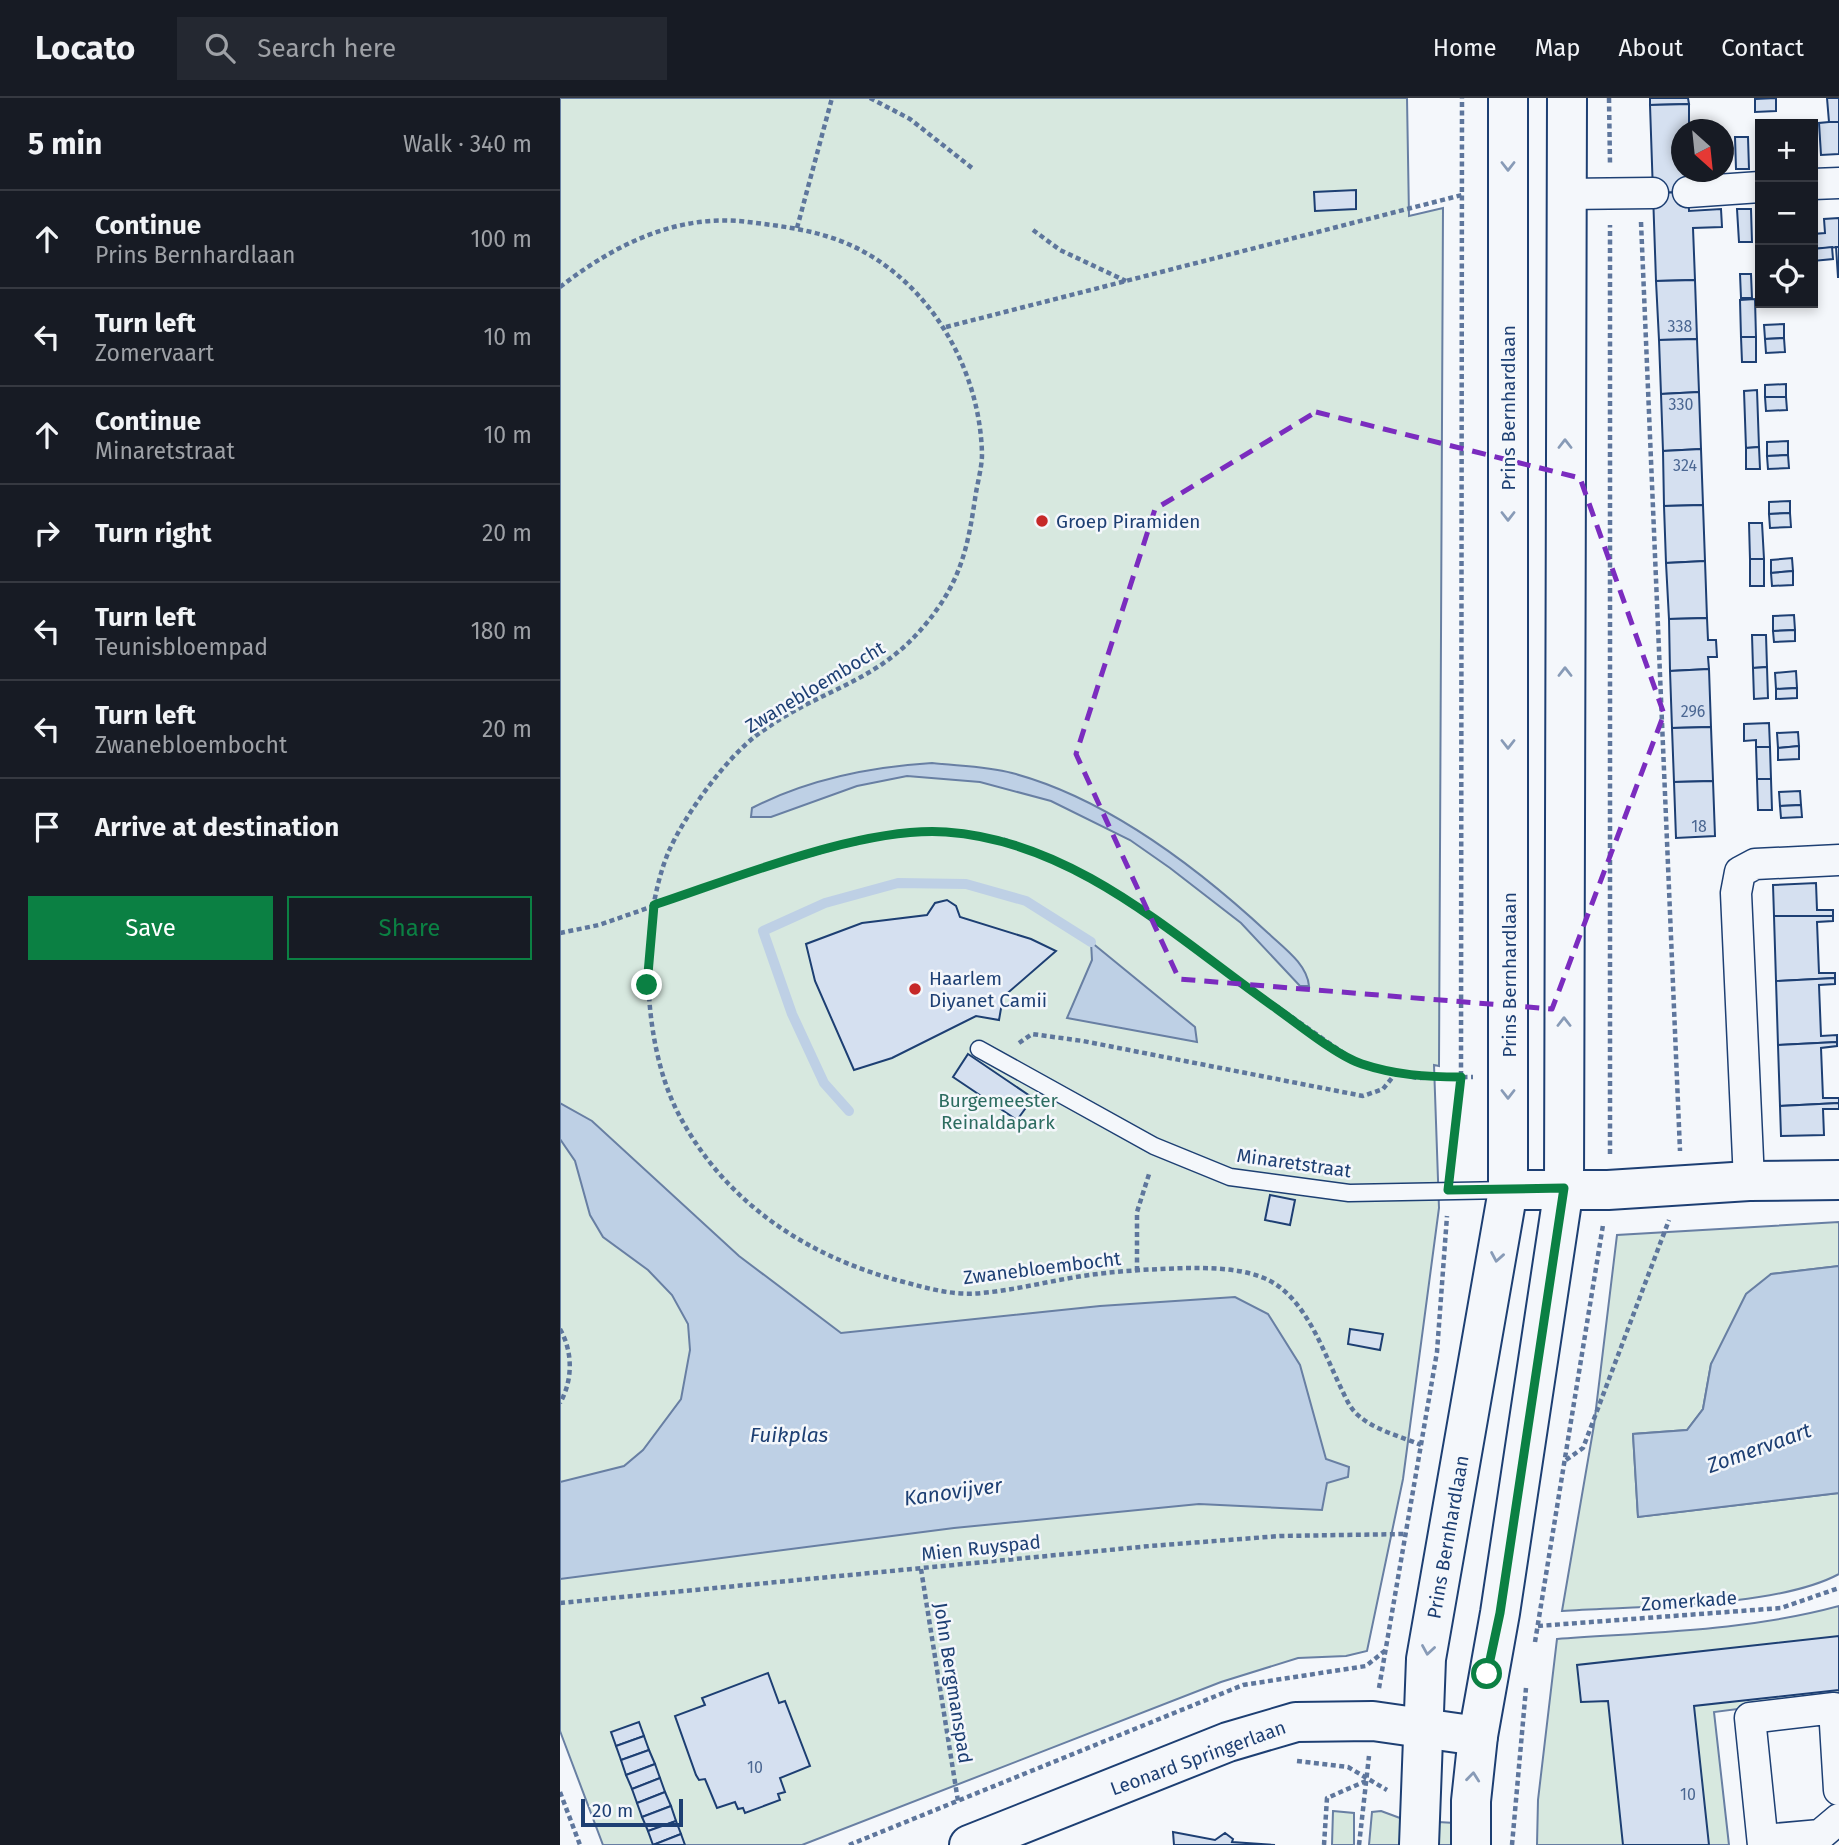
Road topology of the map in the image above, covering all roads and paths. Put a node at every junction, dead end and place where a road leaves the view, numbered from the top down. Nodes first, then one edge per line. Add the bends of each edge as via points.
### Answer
1 (832, 98) edge
2 (870, 98) edge
3 (1462, 98) edge
4 (1508, 98) edge
5 (1567, 98) edge
6 (1609, 98) edge
7 (972, 168) dead end
8 (1839, 183) edge
9 (1818, 184) edge
10 (1755, 187) edge
11 (1688, 191) dead end
12 (1647, 193) joint
13 (1566, 194) junction
14 (1610, 194) junction
15 (1462, 195) junction
16 (797, 228) junction
17 (1033, 230) dead end
18 (1126, 281) junction
19 (560, 287) edge
20 (946, 327) junction
21 (1839, 860) edge
22 (654, 905) junction
23 (560, 933) edge
24 (979, 1049) dead end
25 (997, 1059) junction
26 (1396, 1073) junction
27 (1461, 1077) junction
28 (1154, 1146) junction
29 (1839, 1180) edge
30 (1749, 1181) junction
31 (1682, 1185) junction
32 (1564, 1188) junction
33 (1448, 1190) junction
34 (1508, 1190) junction
35 (1608, 1190) junction
36 (1137, 1271) junction
37 (560, 1329) edge
38 (560, 1403) edge
39 (1421, 1445) junction
40 (1565, 1460) junction
41 (1406, 1534) junction
42 (921, 1569) junction
43 (1839, 1588) edge
44 (560, 1603) edge
45 (1538, 1626) junction
46 (1534, 1649) dead end
47 (1527, 1684) dead end
48 (1423, 1728) junction
49 (1478, 1736) junction
50 (1839, 1790) edge
51 (560, 1792) edge
52 (958, 1801) junction
53 (1839, 1819) edge
54 (1763, 1843) edge
55 (580, 1845) edge
56 (849, 1845) edge
57 (969, 1845) edge
58 (1324, 1845) edge
59 (1359, 1845) edge
60 (1419, 1845) edge
61 (1471, 1845) edge
62 (1512, 1845) edge

1 - 16 path
2 - 7 path via 910,119
3 - 15 path
4 -> 34 main road, Prins Bernhardlaan
5 - 13 main road
6 - 14 path
8 - 9 street
10 - 11 street
12 - 14 street
12 - 31 path
13 - 14 street
32 -> 13 main road
14 - 35 path
15 - 18 path
15 - 27 path
16 - 19 path, Zwanebloembocht via 732,220 687,223 637,238 596,259
16 - 20 path, Zwanebloembocht via 848,244 886,267
17 - 18 path via 1060,250
18 - 20 path
20 - 22 path, Zwanebloembocht via 972,400 982,456 966,554 942,602 908,646 878,669 780,719 732,757 668,852
21 - 30 street via 1755,864 1740,872 1736,893
22 - 23 path
22 - 26 path via 825,850 896,834 945,832 1005,840 1090,876 1359,1063
22 - 36 path, Zwanebloembocht via 647,985 654,1045 664,1080 697,1146 729,1185 772,1224 820,1253 940,1292 979,1294
24 - 25 lane, Minaretstraat
25 - 26 path via 1032,1034 1363,1096 1383,1090
25 - 28 lane, Minaretstraat
26 - 27 path via 1417,1078
27 - 33 path
28 - 33 lane, Minaretstraat via 1230,1177 1349,1193
28 - 36 path via 1138,1212
29 - 30 main road
30 - 31 main road
31 - 35 main road
31 - 40 path via 1583,1448
32 - 34 main road
32 - 35 main road
32 - 49 main road
33 - 34 lane, Minaretstraat
33 - 39 path via 1437,1352
34 -> 48 main road, Prins Bernhardlaan via 1426,1659
35 - 40 path
36 - 39 path, Zwanebloembocht via 1212,1268 1272,1281 1304,1314 1350,1406 1362,1419
37 - 38 path via 570,1356 566,1393
39 - 41 path
40 - 45 path
41 - 42 path, Mien Ruyspad via 1280,1536
41 - 52 path via 1387,1649 1366,1666 1243,1685
42 - 44 path, Mien Ruyspad
42 - 52 path, John Bergmanspad
43 - 45 path, Zomerkade via 1781,1608
45 - 46 path
47 - 62 path
48 - 49 main road, Leonard Springerlaan
48 - 57 main road, Leonard Springerlaan via 1359,1720 1296,1723 1228,1742
48 - 60 main road, Prins Bernhardlaan
61 -> 49 main road
50 - 54 street via 1835,1708 1750,1718
51 - 55 path
52 - 56 path
53 - 54 street via 1819,1835
58 - 59 path via 1327,1798 1367,1781

